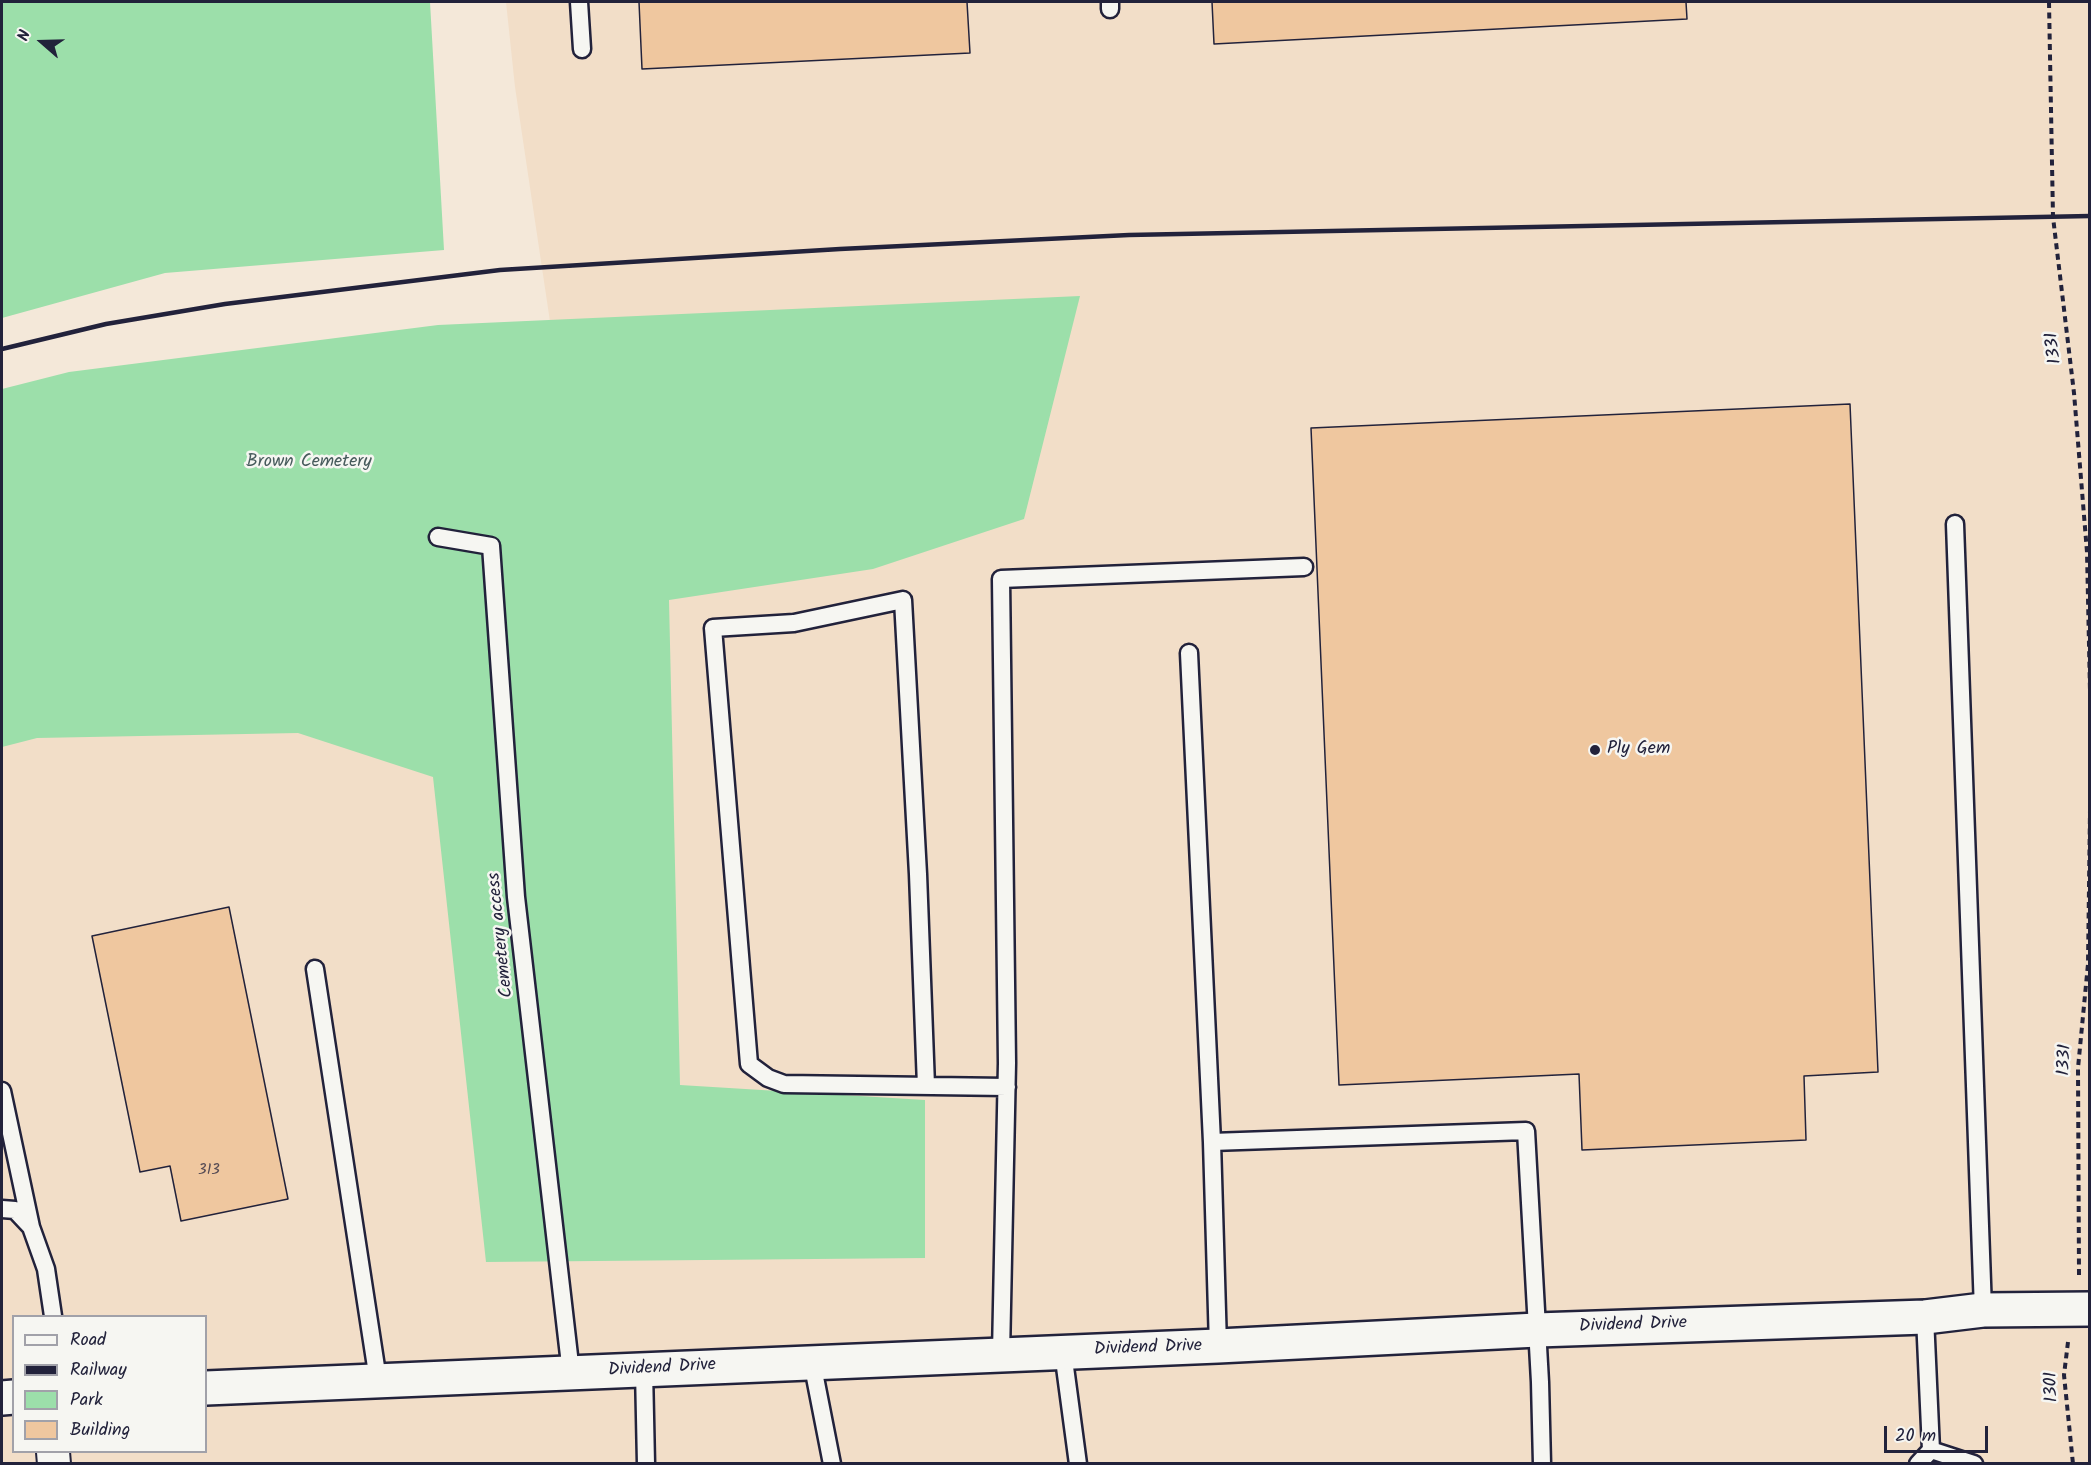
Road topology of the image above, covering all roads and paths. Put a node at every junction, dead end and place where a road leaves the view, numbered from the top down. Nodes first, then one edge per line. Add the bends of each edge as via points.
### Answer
1 (579, 2) edge
2 (2049, 2) edge
3 (582, 49) dead end
4 (1955, 524) dead end
5 (438, 537) dead end
6 (1304, 567) dead end
7 (1190, 653) dead end
8 (2090, 691) edge
9 (2090, 811) edge
10 (315, 969) dead end
11 (926, 1086) junction
12 (1007, 1087) junction
13 (2, 1091) edge
14 (1212, 1142) junction
15 (2, 1209) edge
16 (31, 1227) junction
17 (2080, 1309) edge
18 (1983, 1310) junction
19 (52, 1315) edge
20 (1925, 1317) junction
21 (1537, 1330) junction
22 (1218, 1346) junction
23 (1063, 1352) junction
24 (1000, 1354) junction
25 (812, 1362) junction
26 (644, 1370) junction
27 (571, 1373) junction
28 (378, 1380) junction
29 (207, 1388) edge
30 (1931, 1450) junction
31 (646, 1464) edge
32 (832, 1464) edge
33 (1078, 1464) edge
34 (1542, 1464) edge
35 (1918, 1464) edge
36 (1974, 1464) edge
37 (2073, 1464) edge

1 - 3 lane
2 - 8 path, 1331 via 2053,218 2074,393 2087,552
4 - 18 lane
5 - 27 lane, Cemetery access via 491,546 516,897
6 - 12 lane via 1000,579
7 - 14 lane
9 - 17 path, 1331 via 2088,964 2078,1068
10 - 28 lane
11 - 11 lane via 784,1084 749,1064 713,628 794,623 903,600
11 - 12 lane
12 - 24 lane
13 - 16 lane
14 - 21 lane via 1526,1131
14 - 22 lane
15 - 16 lane via 15,1210
16 - 19 lane via 46,1269
17 - 18 street, Dividend Drive
17 - 37 path, 1301 via 2064,1375
18 - 20 street, Dividend Drive
20 - 21 street, Dividend Drive
20 - 30 lane
21 - 22 street, Dividend Drive
21 - 34 lane
22 - 23 street, Dividend Drive
23 - 24 street, Dividend Drive
23 - 33 lane
24 - 25 street, Dividend Drive
25 - 26 street, Dividend Drive
25 - 32 lane
26 - 27 street, Dividend Drive
26 - 31 lane
27 - 28 street, Dividend Drive
28 - 29 street, Dividend Drive
30 - 35 lane
30 - 36 lane

